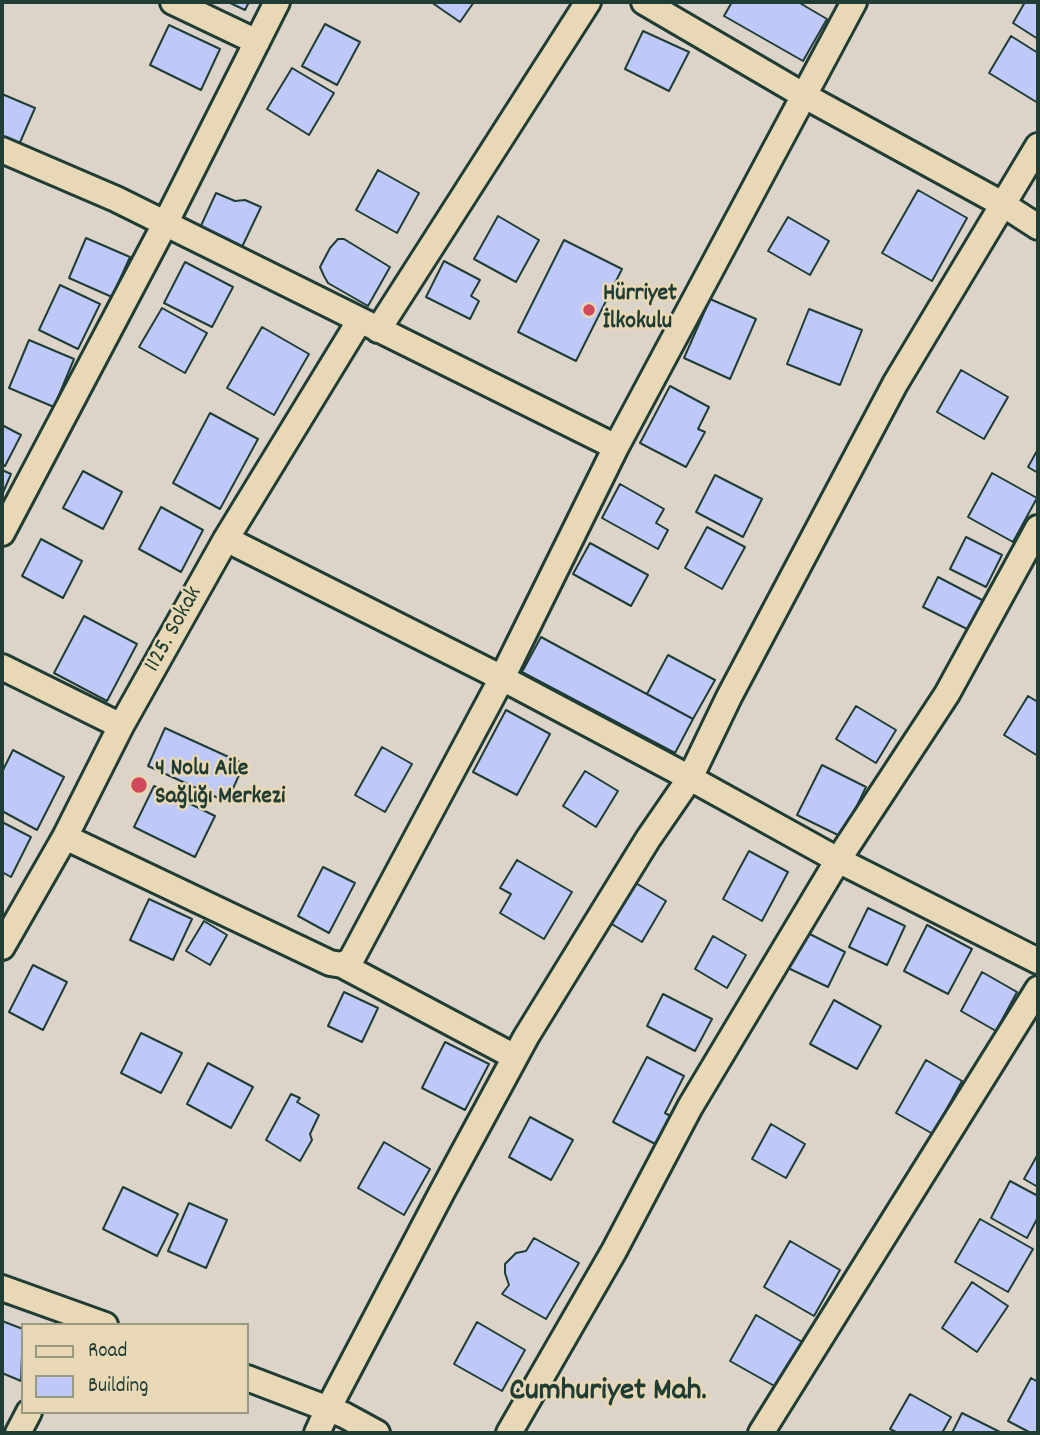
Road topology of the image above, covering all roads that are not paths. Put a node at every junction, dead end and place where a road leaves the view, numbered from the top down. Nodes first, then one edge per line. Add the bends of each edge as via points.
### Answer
1 (173, 2) edge
2 (277, 2) edge
3 (588, 2) edge
4 (644, 2) edge
5 (854, 2) edge
6 (257, 42) junction
7 (803, 95) junction
8 (1038, 146) edge
9 (2, 150) edge
10 (1004, 205) junction
11 (165, 223) junction
12 (1038, 227) edge
13 (369, 325) junction
14 (616, 447) junction
15 (1038, 528) edge
16 (2, 533) edge
17 (226, 539) junction
18 (2, 667) edge
19 (502, 678) junction
20 (121, 726) junction
21 (690, 778) junction
22 (65, 837) junction
23 (838, 860) junction
24 (2, 947) edge
25 (1038, 961) edge
26 (342, 965) junction
27 (1038, 989) edge
28 (515, 1057) junction
29 (2, 1289) edge
30 (80, 1320) edge
31 (248, 1378) edge
32 (328, 1409) junction
33 (28, 1414) edge
34 (18, 1433) edge
35 (317, 1433) edge
36 (377, 1433) edge
37 (509, 1433) edge
38 (761, 1433) edge

1 - 6 street
2 - 6 street
3 - 13 street, 1125. Sokak
4 - 7 street
5 - 7 street
6 - 11 street
7 - 10 street
7 - 14 street
8 - 10 street
9 - 11 street
10 - 12 street
10 - 21 street via 895,384
11 - 13 street
11 - 16 street
13 - 14 street
13 - 17 street, 1125. Sokak
14 - 19 street
15 - 23 street via 947,694
17 - 19 street
17 - 20 street, 1125. Sokak
18 - 20 street
19 - 21 street
19 - 26 street via 362,943
20 - 22 street, 1125. Sokak
21 - 23 street
21 - 28 street
22 - 24 street, 1125. Sokak
22 - 26 street
23 - 25 street
23 - 37 street via 690,1107
26 - 28 street
27 - 38 street
28 - 32 street
29 - 30 street
31 - 32 street
32 - 35 street
32 - 36 street
33 - 34 street

